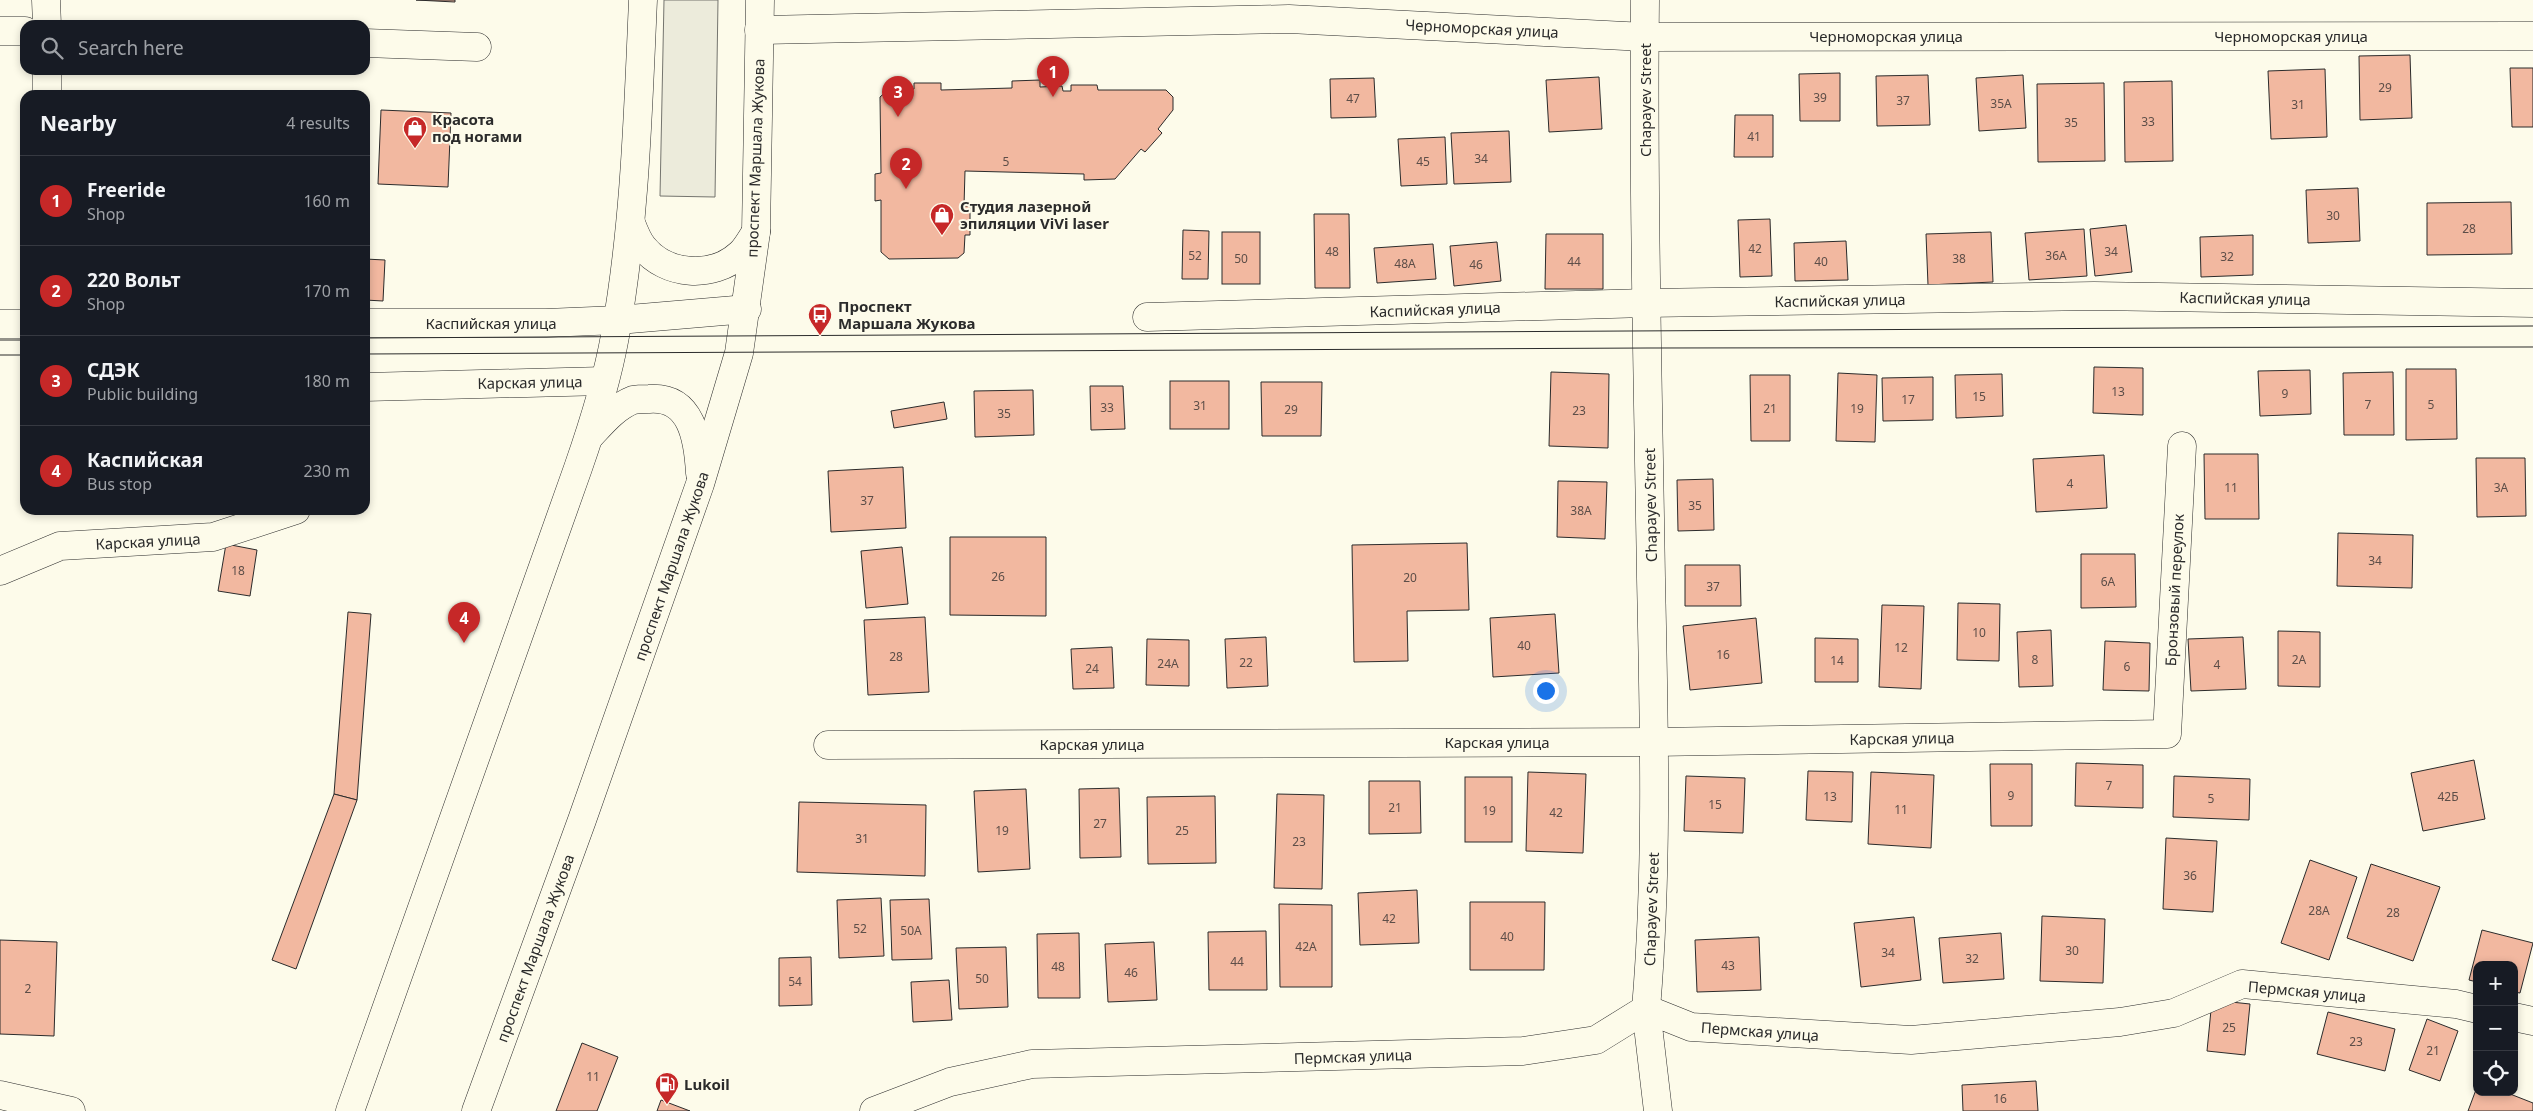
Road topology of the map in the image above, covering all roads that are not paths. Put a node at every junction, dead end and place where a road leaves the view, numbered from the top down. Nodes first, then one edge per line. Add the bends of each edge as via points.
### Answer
1 (46, 0) edge
2 (644, 0) edge
3 (760, 0) edge
4 (1645, 0) edge
5 (47, 20) edge
6 (759, 30) junction
7 (0, 31) edge
8 (20, 31) edge
9 (1644, 36) junction
10 (2533, 36) edge
11 (370, 43) edge
12 (477, 47) dead end
13 (47, 75) edge
14 (47, 90) edge
15 (630, 223) junction
16 (756, 232) junction
17 (1646, 303) junction
18 (2533, 303) edge
19 (747, 310) junction
20 (1147, 317) dead end
21 (618, 320) junction
22 (370, 323) edge
23 (0, 324) edge
24 (20, 324) edge
25 (604, 381) junction
26 (370, 386) edge
27 (588, 438) junction
28 (2182, 446) dead end
29 (700, 484) junction
30 (281, 515) edge
31 (0, 571) edge
32 (2166, 734) joint
33 (1654, 742) junction
34 (828, 745) dead end
35 (2473, 1008) edge
36 (1646, 1009) junction
37 (2518, 1018) edge
38 (2533, 1021) edge
39 (0, 1094) edge
40 (71, 1111) edge
41 (350, 1111) edge
42 (476, 1111) edge
43 (874, 1111) edge
44 (1658, 1111) edge

1 - 5 main road
2 - 15 main road
3 - 6 main road, проспект Маршала Жукова
4 - 9 main road, Chapayev Street
6 - 9 main road, Черноморская улица via 1289,19
6 - 16 main road, проспект Маршала Жукова
7 - 8 main road
9 - 10 main road, Черноморская улица
9 - 17 main road, Chapayev Street
11 - 12 main road
13 - 14 main road
15 - 16 main road via 643,248 664,265 690,272 717,269 740,254
15 - 21 main road
16 - 19 main road, проспект Маршала Жукова
17 - 18 main road, Каспийская улица via 2094,296
17 - 20 main road, Каспийская улица
17 - 33 main road, Chapayev Street
19 - 21 main road, Каспийская улица
19 - 29 main road, проспект Маршала Жукова via 739,353
21 - 22 main road, Каспийская улица
21 - 25 main road
23 - 24 main road
25 - 26 main road, Карская улица
25 - 27 main road
27 - 29 main road via 614,412 634,400 662,398 686,412 698,444
27 - 41 main road
28 - 32 main road, Бронзовый переулок
29 - 42 main road, проспект Маршала Жукова
30 - 31 main road, Карская улица via 213,537 60,546
32 - 33 main road, Карская улица
33 - 34 main road, Карская улица
33 - 36 main road, Chapayev Street via 1652,933
35 - 36 main road, Пермская улица via 2242,984 2174,1013 2120,1022 1911,1040 1691,1027
36 - 43 main road, Пермская улица via 1596,1040 1523,1051 1032,1064 950,1082
36 - 44 main road, Chapayev Street
37 - 38 main road
39 - 40 main road

